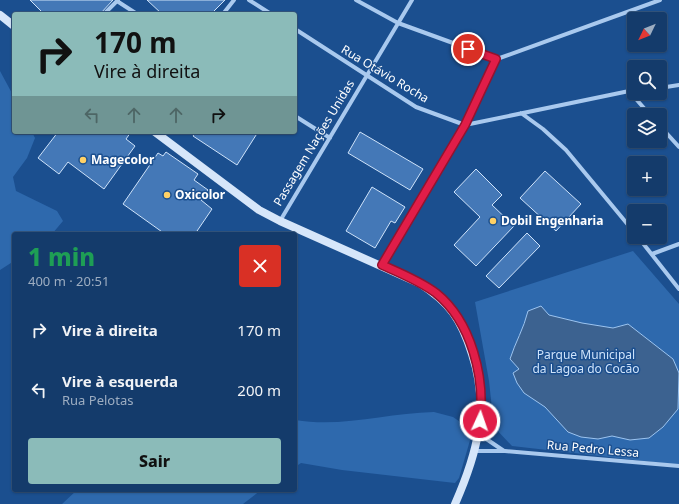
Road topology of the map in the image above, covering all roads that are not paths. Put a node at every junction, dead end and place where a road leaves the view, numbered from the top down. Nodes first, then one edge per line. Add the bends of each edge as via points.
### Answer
1 (234, 0) edge
2 (249, 0) edge
3 (356, 0) edge
4 (412, 0) edge
5 (660, 0) edge
6 (118, 1) edge
7 (106, 12) edge
8 (134, 12) edge
9 (225, 12) edge
10 (268, 12) edge
11 (0, 15) edge
12 (4, 21) edge
13 (398, 23) junction
14 (297, 31) edge
15 (496, 59) junction
16 (366, 75) junction
17 (679, 85) edge
18 (667, 87) edge
19 (627, 91) edge
20 (637, 100) edge
21 (644, 108) edge
22 (521, 113) junction
23 (297, 117) edge
24 (465, 125) junction
25 (158, 134) edge
26 (667, 134) edge
27 (330, 138) junction
28 (679, 147) edge
29 (280, 221) junction
30 (627, 224) edge
31 (644, 244) edge
32 (679, 244) edge
33 (652, 254) junction
34 (382, 265) junction
35 (679, 289) edge
36 (479, 434) junction
37 (474, 451) junction
38 (505, 451) junction
39 (679, 466) edge
40 (455, 504) edge

1 - 9 street
2 - 10 street
3 - 13 street
4 - 13 street, Passagem Nações Unidas
5 - 15 street
6 - 7 street
6 - 8 street
11 - 12 main road
13 - 15 street
13 - 16 street, Passagem Nações Unidas
14 - 16 street, Rua Otávio Rocha
15 - 24 street
16 - 24 street, Rua Otávio Rocha via 416,107
16 - 27 street, Passagem Nações Unidas
17 - 18 street
19 - 22 street
20 - 21 street
22 - 24 street
22 - 30 street via 566,150
23 - 27 street
24 - 34 street
25 - 29 main road via 260,210
26 - 28 street
27 - 29 street, Passagem Nações Unidas
29 - 34 main road
31 - 33 street
32 - 33 street
33 - 35 street
34 - 36 main road via 436,293 465,329 480,380
36 - 37 main road
36 - 38 street, Rua Pedro Lessa
37 - 38 street, Rua Pedro Lessa
37 - 40 main road via 467,477
38 - 39 street, Rua Pedro Lessa

